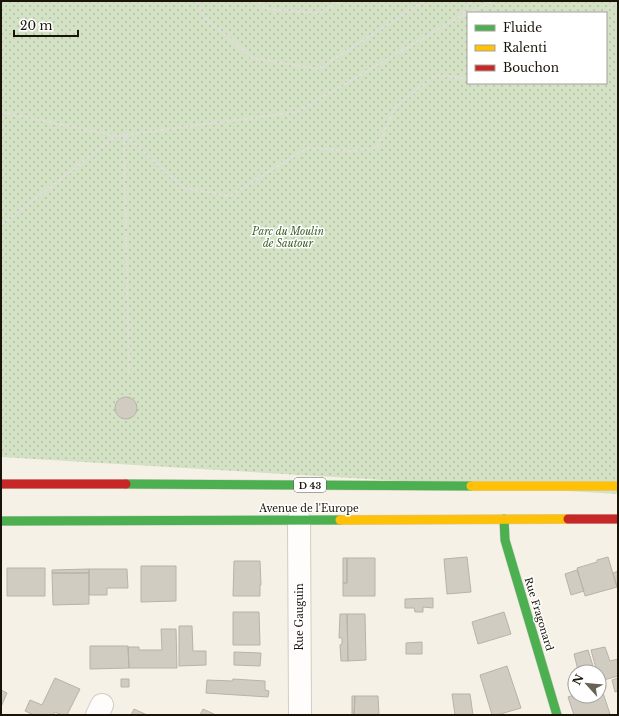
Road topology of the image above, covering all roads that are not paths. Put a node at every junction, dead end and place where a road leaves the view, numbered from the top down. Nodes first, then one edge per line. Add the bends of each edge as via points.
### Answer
1 (1, 484) edge
2 (618, 486) edge
3 (299, 519) junction
4 (504, 519) junction
5 (618, 519) edge
6 (1, 521) edge
7 (300, 715) edge
8 (557, 715) edge

1 - 2 main road, D 43
3 - 4 main road, Avenue de l'Europe
3 - 6 main road, Avenue de l'Europe
3 - 7 street, Rue Gauguin
4 - 5 main road, Avenue de l'Europe
4 - 8 main road, Rue Fragonard via 505,540

